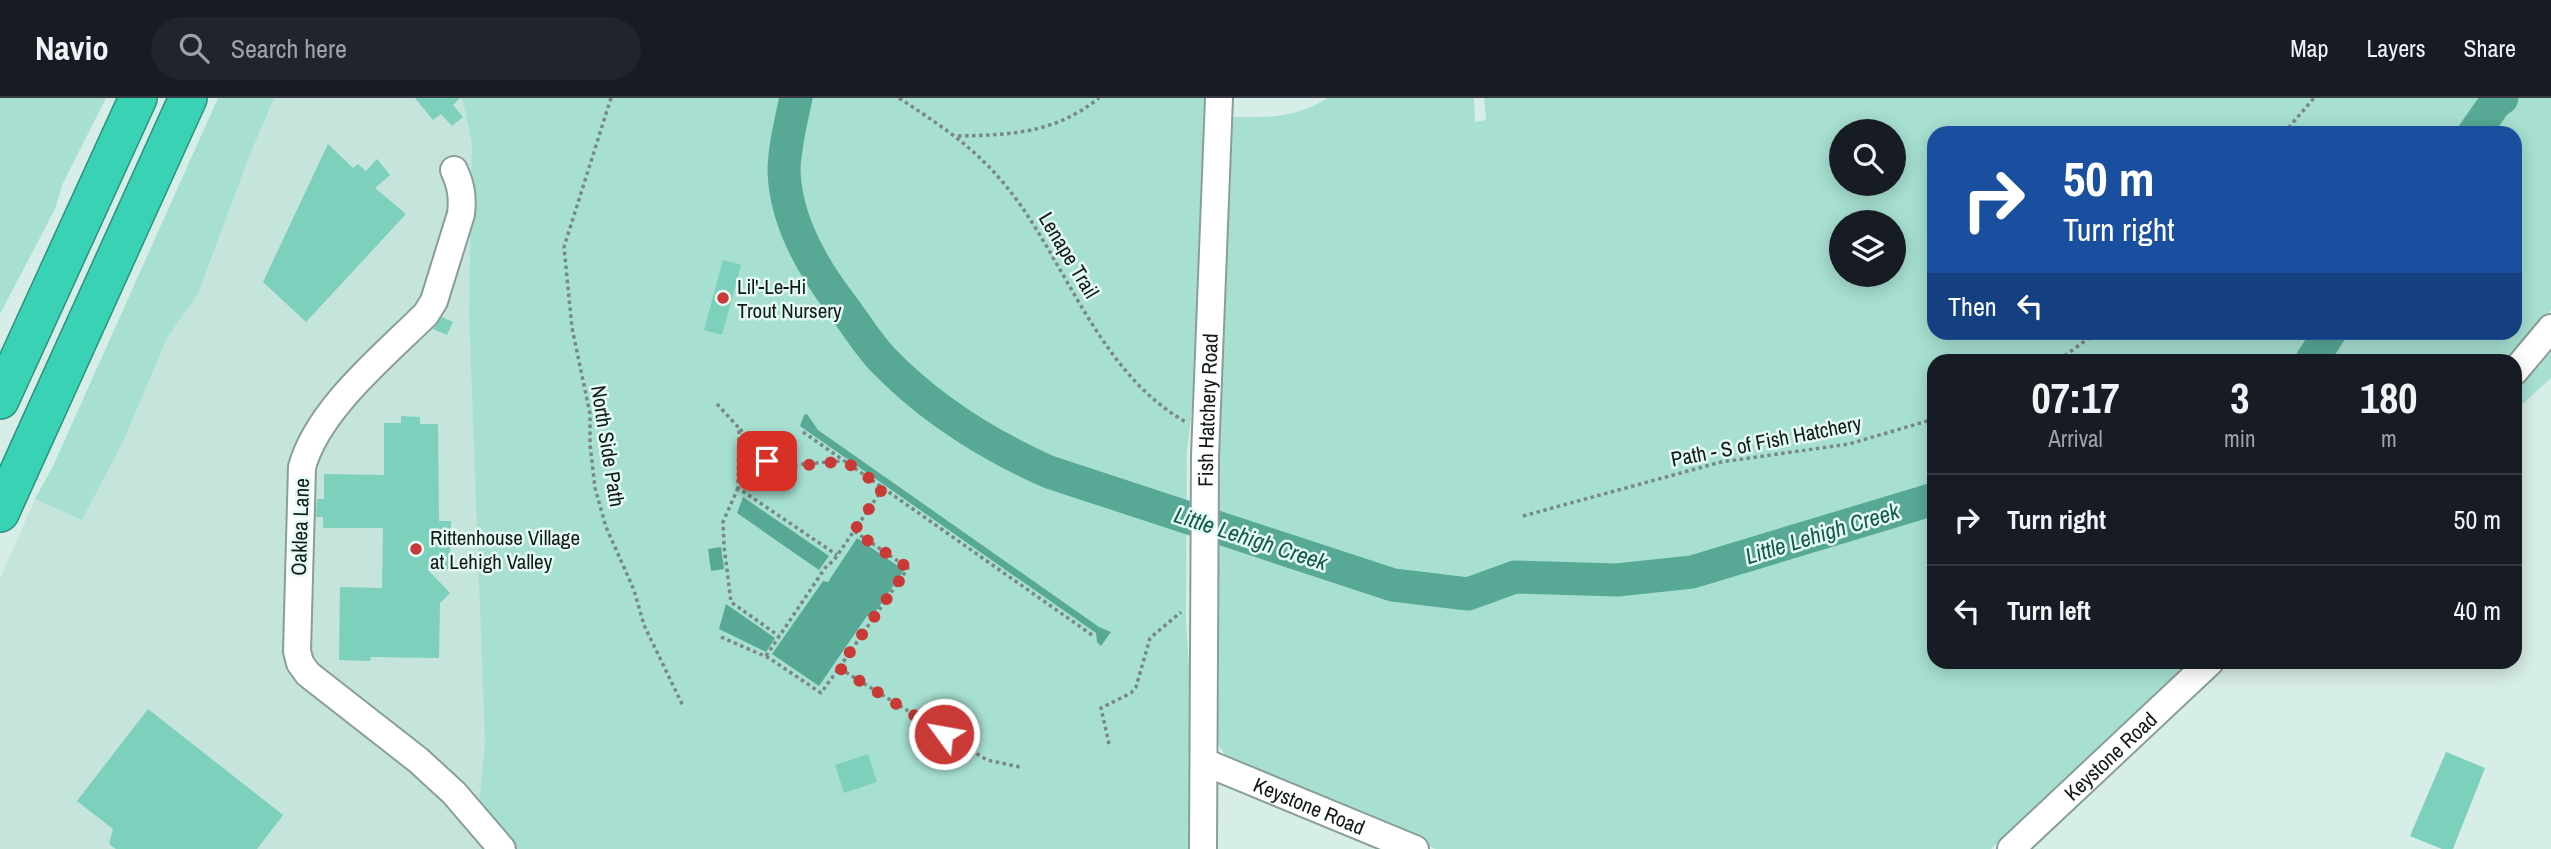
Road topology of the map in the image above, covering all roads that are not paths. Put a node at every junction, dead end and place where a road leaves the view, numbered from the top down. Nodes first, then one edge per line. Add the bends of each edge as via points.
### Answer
1 (138, 98) edge
2 (188, 98) edge
3 (1219, 98) edge
4 (454, 170) dead end
5 (2551, 328) edge
6 (19, 358) junction
7 (2522, 363) edge
8 (0, 391) edge
9 (0, 400) edge
10 (0, 513) edge
11 (2203, 669) edge
12 (1204, 762) junction
13 (502, 849) edge
14 (1203, 849) edge
15 (1415, 849) edge
16 (2011, 849) edge

1 - 6 highway
2 - 10 highway
3 - 12 street, Fish Hatchery Road via 1205,445
4 - 13 street, Oaklea Lane via 463,200 434,301 344,397 307,449 302,467 296,651 308,674 418,760 454,793
5 - 7 street
6 - 8 highway
6 - 9 highway
11 - 16 street, Keystone Road
12 - 14 street, Fish Hatchery Road
12 - 15 street, Keystone Road

